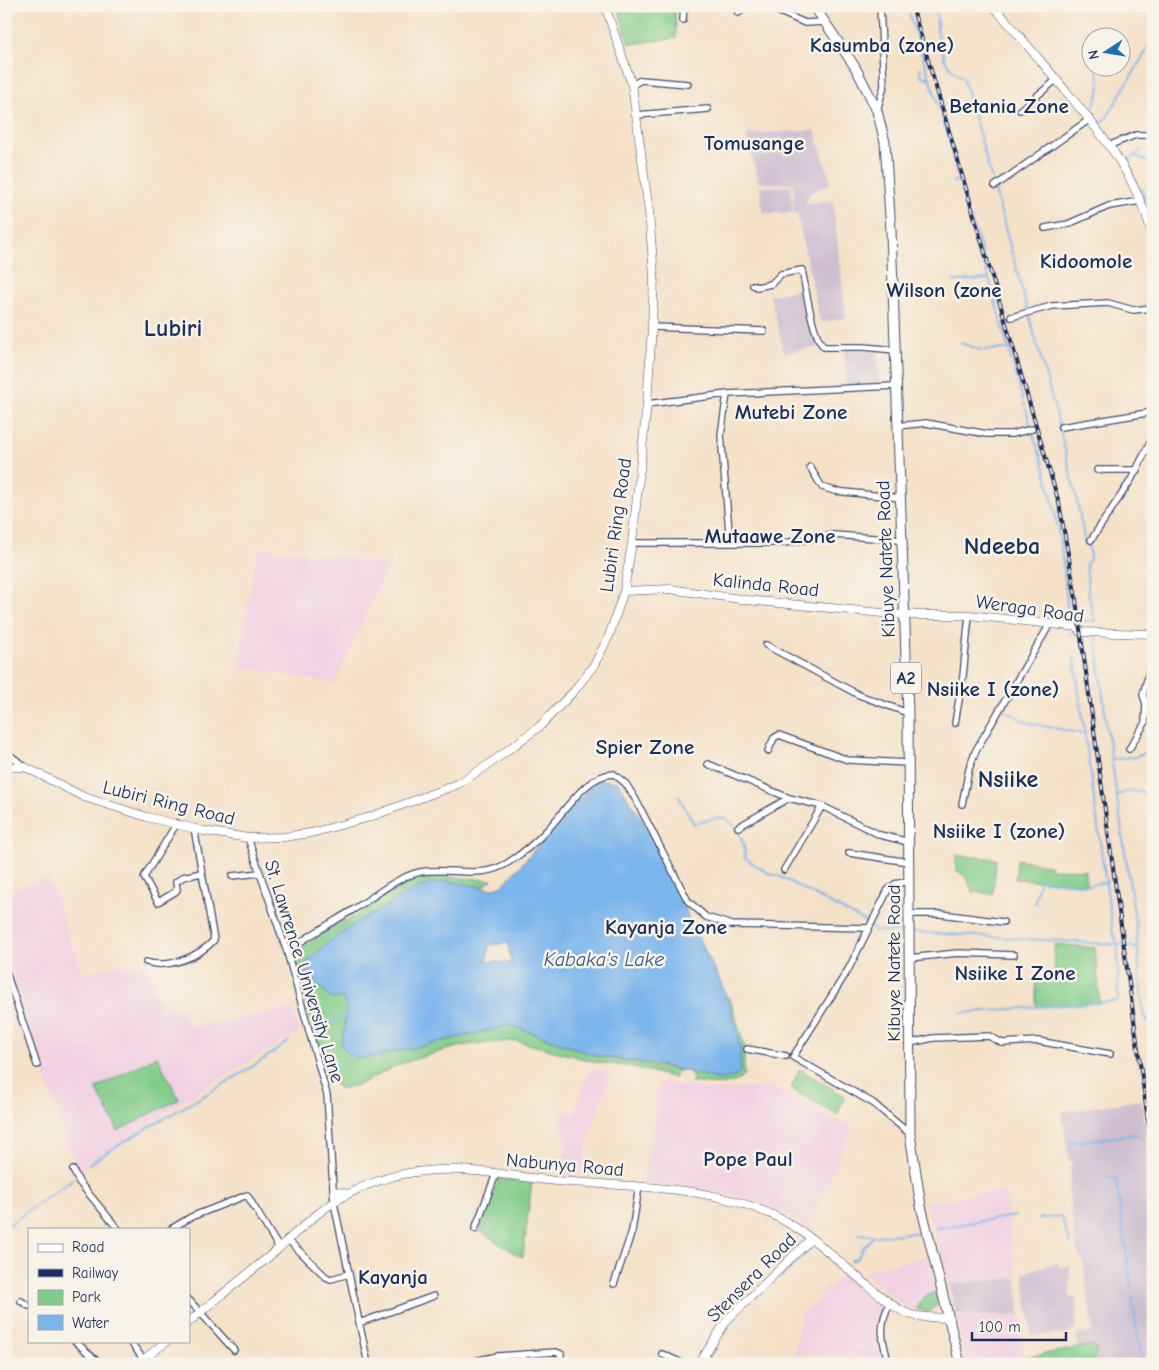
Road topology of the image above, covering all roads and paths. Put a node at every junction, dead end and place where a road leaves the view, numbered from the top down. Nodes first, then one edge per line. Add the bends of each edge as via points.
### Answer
1 (605, 6) edge
2 (684, 6) edge
3 (747, 6) edge
4 (766, 6) edge
5 (814, 6) edge
6 (880, 6) edge
7 (993, 6) edge
8 (738, 13) dead end
9 (683, 20) dead end
10 (825, 22) junction
11 (1056, 80) junction
12 (632, 84) junction
13 (688, 84) dead end
14 (708, 108) dead end
15 (1020, 110) dead end
16 (877, 111) junction
17 (636, 114) junction
18 (1090, 119) junction
19 (1153, 135) edge
20 (1110, 145) junction
21 (995, 186) dead end
22 (1141, 201) junction
23 (1045, 228) dead end
24 (1152, 231) edge
25 (754, 285) dead end
26 (1153, 308) edge
27 (1011, 317) dead end
28 (652, 327) junction
29 (764, 331) dead end
30 (895, 350) junction
31 (895, 386) junction
32 (727, 394) junction
33 (647, 404) junction
34 (1153, 412) edge
35 (897, 426) junction
36 (1061, 427) dead end
37 (1030, 429) dead end
38 (1153, 437) edge
39 (810, 467) dead end
40 (1097, 470) dead end
41 (1137, 470) junction
42 (900, 498) junction
43 (901, 540) junction
44 (1091, 540) dead end
45 (632, 543) junction
46 (730, 543) junction
47 (624, 591) junction
48 (903, 615) junction
49 (969, 615) junction
50 (1050, 624) junction
51 (1153, 634) edge
52 (766, 645) dead end
53 (1153, 657) edge
54 (908, 713) junction
55 (955, 723) dead end
56 (1129, 749) dead end
57 (768, 751) dead end
58 (6, 752) edge
59 (708, 764) dead end
60 (908, 764) junction
61 (6, 767) edge
62 (25, 767) junction
63 (789, 798) junction
64 (962, 804) dead end
65 (822, 806) junction
66 (178, 823) junction
67 (738, 827) dead end
68 (194, 828) junction
69 (248, 838) junction
70 (909, 842) junction
71 (849, 853) dead end
72 (909, 862) junction
73 (784, 870) dead end
74 (201, 873) junction
75 (260, 873) junction
76 (232, 876) dead end
77 (909, 881) junction
78 (910, 914) junction
79 (1003, 922) dead end
80 (869, 928) junction
81 (288, 952) junction
82 (1014, 955) dead end
83 (909, 958) junction
84 (146, 962) dead end
85 (6, 972) edge
86 (14, 993) junction
87 (6, 996) edge
88 (910, 1043) junction
89 (747, 1049) dead end
90 (1110, 1054) dead end
91 (786, 1056) dead end
92 (37, 1065) dead end
93 (910, 1134) junction
94 (73, 1170) dead end
95 (496, 1174) junction
96 (639, 1187) junction
97 (334, 1191) junction
98 (348, 1194) junction
99 (334, 1203) junction
100 (117, 1228) edge
101 (174, 1228) edge
102 (475, 1229) dead end
103 (287, 1239) junction
104 (811, 1239) junction
105 (279, 1248) junction
106 (349, 1274) junction
107 (614, 1284) dead end
108 (434, 1296) dead end
109 (21, 1301) dead end
110 (190, 1301) edge
111 (890, 1303) junction
112 (28, 1305) edge
113 (201, 1311) junction
114 (950, 1319) junction
115 (190, 1321) edge
116 (360, 1323) junction
117 (76, 1342) edge
118 (131, 1342) edge
119 (166, 1342) edge
120 (234, 1350) dead end
121 (524, 1354) junction
122 (662, 1354) dead end
123 (704, 1354) junction
124 (141, 1362) edge
125 (100, 1364) edge
126 (368, 1364) edge
127 (461, 1364) edge
128 (523, 1364) edge
129 (559, 1364) edge
130 (684, 1364) edge
131 (699, 1364) edge
132 (713, 1364) edge
133 (889, 1364) edge
134 (960, 1364) edge

1 - 12 main road, Lubiri Ring Road
2 - 9 street
3 - 8 street
4 - 10 street via 805,23
5 - 10 main road, Kibuye Natete Road / A2
6 - 16 street via 884,86
7 - 11 main road
10 - 16 main road, Kibuye Natete Road / A2 via 855,67
11 - 15 street
11 - 18 main road
12 - 13 street via 641,80
12 - 17 main road, Lubiri Ring Road
14 - 17 street
16 - 30 main road, Kibuye Natete Road / A2 via 885,142 889,183
17 - 28 main road, Lubiri Ring Road via 654,276
18 - 20 main road
18 - 21 street
19 - 20 street via 1136,135
20 - 22 main road
22 - 23 street via 1109,206 1068,224
22 - 24 main road
25 - 30 street via 771,284 781,274 802,270 814,323 824,347
26 - 27 street via 1134,310 1108,302 1052,306
28 - 29 street
28 - 33 main road, Lubiri Ring Road
30 - 31 main road, Kibuye Natete Road / A2
31 - 32 street
31 - 35 main road, Kibuye Natete Road / A2
32 - 33 street
32 - 46 street via 721,435
33 - 45 main road, Lubiri Ring Road
34 - 36 street
35 - 37 street via 926,423 987,434 1012,434
35 - 42 main road, Kibuye Natete Road / A2
38 - 41 street
39 - 42 street via 825,488
40 - 41 street
41 - 44 street
42 - 43 main road, Kibuye Natete Road / A2
43 - 46 street via 834,535 784,543
43 - 48 main road, Kibuye Natete Road / A2
45 - 46 street
45 - 47 main road, Lubiri Ring Road
47 - 48 main road, Kalinda Road via 670,589
47 - 69 main road, Lubiri Ring Road via 609,636 594,665 574,691 540,726 488,765 458,784 370,817 311,833
48 - 49 main road, Weraga Road
48 - 54 main road, Kibuye Natete Road / A2
49 - 50 main road, Weraga Road
49 - 55 street via 964,676
50 - 51 main road, Weraga Road via 1078,627 1080,632
50 - 64 street via 976,750
52 - 54 street via 858,695
53 - 56 street via 1142,695 1146,704 1145,723
54 - 60 main road, Kibuye Natete Road / A2
57 - 60 street via 779,735 848,760
58 - 62 street
59 - 63 street
60 - 70 main road, Kibuye Natete Road / A2
61 - 62 main road, Lubiri Ring Road
62 - 66 main road, Lubiri Ring Road via 84,797 146,817
63 - 65 street
63 - 67 street
65 - 70 street via 880,835
65 - 73 street
66 - 68 main road, Lubiri Ring Road
66 - 74 street via 144,877 146,882 158,902 175,892 176,882 180,879
68 - 69 main road, Lubiri Ring Road
68 - 74 street
69 - 75 street, St. Lawrence University Lane
70 - 72 main road, Kibuye Natete Road / A2
71 - 72 street
72 - 77 main road, Kibuye Natete Road / A2
74 - 84 street via 214,940 206,950 187,957 165,964
75 - 76 street
75 - 81 street, St. Lawrence University Lane
77 - 78 main road, Kibuye Natete Road / A2
77 - 80 street via 895,884 888,890
78 - 79 street via 941,914
78 - 83 main road, Kibuye Natete Road / A2
80 - 81 street via 732,925 706,917 686,897 626,784 614,774 607,774 589,784 548,830 501,867 480,873 437,871 414,874 392,884
80 - 93 street via 836,991 793,1057 873,1103
81 - 97 street, St. Lawrence University Lane via 327,1095
82 - 83 street via 958,953
83 - 88 main road, Kibuye Natete Road / A2
85 - 86 street
86 - 87 street
86 - 92 street
88 - 90 street via 933,1038 989,1036 1002,1043 1038,1041
88 - 93 main road, Kibuye Natete Road / A2
89 - 91 street
93 - 114 main road, Kibuye Natete Road / A2 via 921,1206
94 - 100 street
95 - 96 main road, Nabunya Road
95 - 98 main road, Nabunya Road via 425,1171 383,1180
95 - 102 street
96 - 104 main road, Nabunya Road via 692,1193 739,1204 778,1217
96 - 107 street via 632,1231
97 - 98 main road
97 - 99 street, St. Lawrence University Lane
98 - 99 main road, Nabunya Road
99 - 103 main road, Nabunya Road
99 - 106 street, St. Lawrence University Lane
101 - 105 street via 191,1217 247,1195
103 - 105 main road, Nabunya Road
103 - 106 street via 326,1277
104 - 111 main road, Nabunya Road
104 - 123 main road, Stensera Road via 727,1320
105 - 113 main road, Nabunya Road
106 - 116 street, St. Lawrence University Lane
108 - 116 street
109 - 112 street
110 - 113 street
111 - 114 main road, Nabunya Road via 916,1316
111 - 133 street via 881,1333
113 - 115 main road, Nabunya Road
113 - 120 street
114 - 134 main road, Kibuye Natete Road / A2
116 - 126 street, St. Lawrence University Lane
117 - 125 street
118 - 124 street
119 - 124 main road
121 - 127 street
121 - 128 street
121 - 129 street via 560,1353
122 - 130 street
123 - 131 main road, Stensera Road
123 - 132 street

